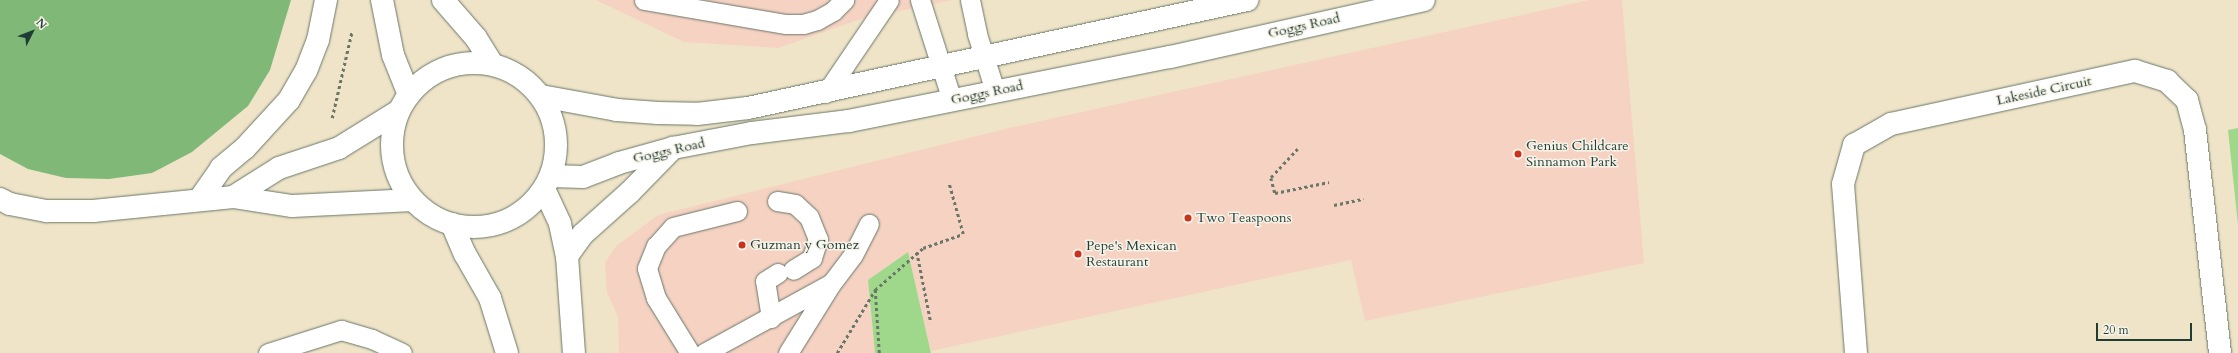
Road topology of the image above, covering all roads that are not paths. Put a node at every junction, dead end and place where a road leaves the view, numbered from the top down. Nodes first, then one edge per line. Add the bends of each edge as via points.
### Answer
1 (326, 0) edge
2 (382, 0) edge
3 (444, 0) edge
4 (644, 0) edge
5 (844, 0) edge
6 (889, 0) edge
7 (920, 0) edge
8 (970, 0) edge
9 (1247, 0) edge
10 (1424, 0) edge
11 (986, 56) junction
12 (492, 64) junction
13 (941, 67) junction
14 (995, 91) junction
15 (826, 93) junction
16 (541, 96) junction
17 (952, 100) junction
18 (404, 103) junction
19 (673, 148) junction
20 (548, 182) junction
21 (233, 196) junction
22 (0, 199) edge
23 (199, 200) junction
24 (413, 200) junction
25 (777, 200) dead end
26 (737, 211) dead end
27 (452, 224) junction
28 (869, 224) dead end
29 (567, 256) junction
30 (831, 284) junction
31 (771, 318) junction
32 (268, 353) edge
33 (402, 353) edge
34 (507, 353) edge
35 (574, 353) edge
36 (690, 353) edge
37 (704, 353) edge
38 (788, 353) edge
39 (1856, 353) edge
40 (2220, 353) edge

1 - 23 main road via 318,40 306,70 289,100 245,148 221,168
2 - 18 main road
3 - 12 main road via 476,38
4 - 5 lane via 786,24 803,24 817,20
6 - 15 lane
7 - 13 lane
8 - 11 lane via 977,34
9 - 11 main road
10 - 14 main road, Goggs Road via 1170,57
11 - 13 main road
11 - 14 lane
12 - 16 main road via 528,82
12 - 18 main road via 468,62 446,67 425,78
13 - 15 main road
13 - 17 lane
14 - 17 main road, Goggs Road
15 - 16 main road via 748,108 697,114 617,110
16 - 20 main road via 553,122 557,149
17 - 19 main road, Goggs Road via 849,121 752,133
18 - 21 main road via 339,148 279,168
18 - 24 main road via 392,134 393,158 400,180
19 - 20 main road, Goggs Road via 626,160 583,177
19 - 29 main road via 630,192 583,234
20 - 27 main road via 527,208 505,222 479,227
20 - 29 main road
21 - 23 main road
21 - 24 main road via 292,206
22 - 23 main road via 10,204 47,211
24 - 27 main road via 431,215
25 - 31 lane via 794,204 809,217 818,239 812,258 765,281
26 - 36 lane via 673,227 656,246 647,268 656,298
27 - 34 main road via 465,254 490,298
28 - 30 lane via 853,255
29 - 35 main road
30 - 31 lane
30 - 38 lane
31 - 37 lane
32 - 33 lane via 341,330 372,339
39 - 40 main road, Lakeside Circuit via 1843,184 1854,145 1891,124 2135,71 2167,81 2187,100 2195,130

